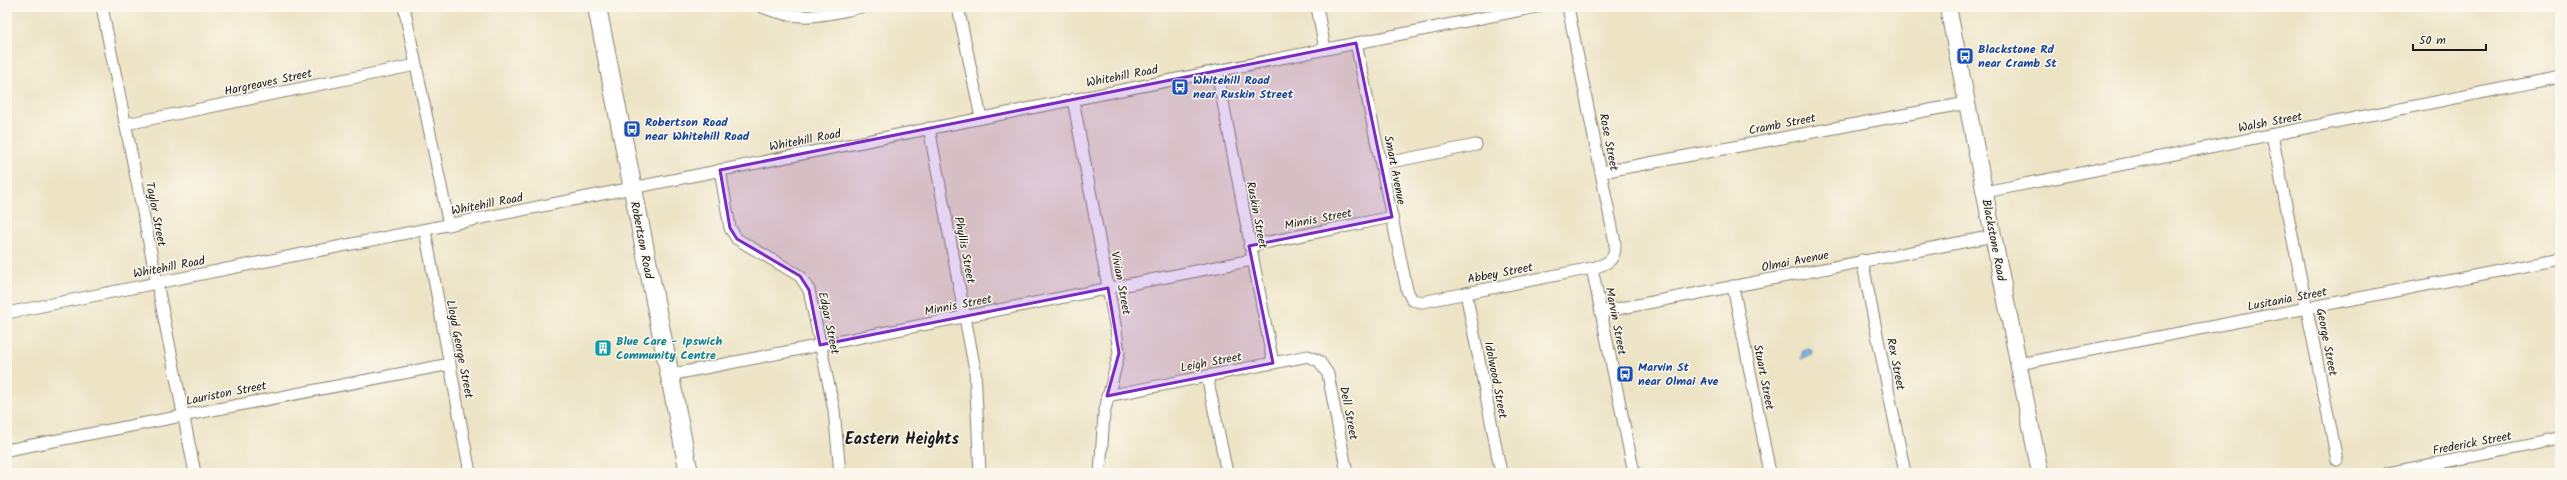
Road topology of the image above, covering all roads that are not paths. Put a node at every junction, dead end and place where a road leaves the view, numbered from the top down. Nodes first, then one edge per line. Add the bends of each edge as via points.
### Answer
1 (102, 7) edge
2 (404, 7) edge
3 (597, 7) edge
4 (762, 7) edge
5 (862, 7) edge
6 (958, 7) edge
7 (1317, 7) edge
8 (1537, 7) edge
9 (1568, 7) edge
10 (1948, 7) edge
11 (1356, 43) junction
12 (1326, 49) junction
13 (416, 65) junction
14 (1217, 71) junction
15 (2560, 77) edge
16 (1073, 99) junction
17 (1967, 103) junction
18 (981, 118) junction
19 (126, 124) junction
20 (929, 128) junction
21 (2272, 135) junction
22 (1476, 145) dead end
23 (1381, 164) junction
24 (720, 170) junction
25 (1602, 172) junction
26 (632, 188) junction
27 (1985, 192) junction
28 (1392, 217) junction
29 (449, 225) junction
30 (425, 230) junction
31 (1994, 236) junction
32 (1249, 246) junction
33 (2560, 259) edge
34 (1252, 260) junction
35 (1862, 260) junction
36 (1592, 268) junction
37 (156, 283) junction
38 (1733, 286) junction
39 (1108, 288) junction
40 (1466, 293) junction
41 (1412, 300) joint
42 (2307, 308) junction
43 (1601, 312) junction
44 (7, 313) edge
45 (964, 317) junction
46 (820, 345) junction
47 (1319, 361) joint
48 (1273, 363) junction
49 (450, 364) junction
50 (2019, 364) junction
51 (669, 375) junction
52 (1207, 376) junction
53 (1108, 396) junction
54 (183, 415) junction
55 (2560, 439) edge
56 (7, 450) edge
57 (2337, 460) dead end
58 (195, 473) edge
59 (470, 473) edge
60 (689, 473) edge
61 (840, 473) edge
62 (980, 473) edge
63 (1100, 473) edge
64 (1227, 473) edge
65 (1348, 473) edge
66 (1501, 473) edge
67 (1634, 473) edge
68 (1770, 473) edge
69 (1905, 473) edge
70 (2040, 473) edge
71 (2388, 473) edge

1 - 19 street, Taylor Street
2 - 13 street
3 - 26 main road, Robertson Road
4 - 5 street via 806,18
6 - 18 street
7 - 12 street
8 - 11 street, Whitehill Road
9 - 25 street, Rose Street
10 - 17 main road, Blackstone Road
11 - 12 street, Whitehill Road
11 - 23 street, Smart Avenue
12 - 14 street, Whitehill Road
13 - 19 street, Hargreaves Street
13 - 29 street
14 - 16 street, Whitehill Road
14 - 32 street, Ruskin Street
15 - 21 street, Walsh Street
16 - 18 street, Whitehill Road
16 - 39 street, Vivian Street
17 - 25 street, Cramb Street
17 - 27 main road, Blackstone Road
18 - 20 street, Whitehill Road
19 - 37 street, Taylor Street
20 - 24 street, Whitehill Road
20 - 45 street, Phyllis Street
21 - 27 street, Walsh Street
21 - 42 street, George Street
22 - 23 street
23 - 28 street, Smart Avenue
24 - 26 street, Whitehill Road
24 - 46 street, Edgar Street via 730,228 737,239 800,276 810,290
25 - 36 street, Rose Street via 1616,250 1611,261
26 - 29 street, Whitehill Road
26 - 51 main road, Robertson Road
27 - 31 main road, Blackstone Road
28 - 32 street, Minnis Street
28 - 41 street, Smart Avenue via 1407,290
29 - 30 street, Whitehill Road
30 - 37 street, Whitehill Road
30 - 49 street, Lloyd George Street
31 - 35 street, Olmai Avenue
31 - 50 main road, Blackstone Road
32 - 34 street, Ruskin Street
33 - 42 street, Lusitania Street
34 - 39 street, Minnis Street
34 - 48 street, Ruskin Street
35 - 38 street, Olmai Avenue
35 - 69 street, Rex Street
36 - 40 street, Abbey Street
36 - 43 street, Marvin Street
37 - 44 street, Whitehill Road
37 - 54 street, Taylor Street
38 - 43 street, Olmai Avenue
38 - 68 street, Stuart Street
39 - 45 street, Minnis Street
39 - 53 street, Vivian Street via 1119,353
40 - 41 street, Abbey Street via 1422,302
40 - 66 street, Idolwood Street
42 - 50 street, Lusitania Street
42 - 57 street, George Street
43 - 67 street, Marvin Street
45 - 46 street, Minnis Street
45 - 62 street, Phyllis Street via 975,370
46 - 51 street, Minnis Street
46 - 61 street, Edgar Street via 834,410
47 - 48 street, Leigh Street via 1308,356
47 - 65 street, Dell Street via 1328,374
48 - 52 street, Leigh Street
49 - 54 street, Lauriston Street
49 - 59 street, Lloyd George Street
50 - 70 main road, Blackstone Road
51 - 60 main road, Robertson Road
52 - 53 street, Leigh Street
52 - 64 street
53 - 63 street, Vivian Street
54 - 56 street, Lauriston Street
54 - 58 street, Taylor Street
55 - 71 street, Frederick Street

